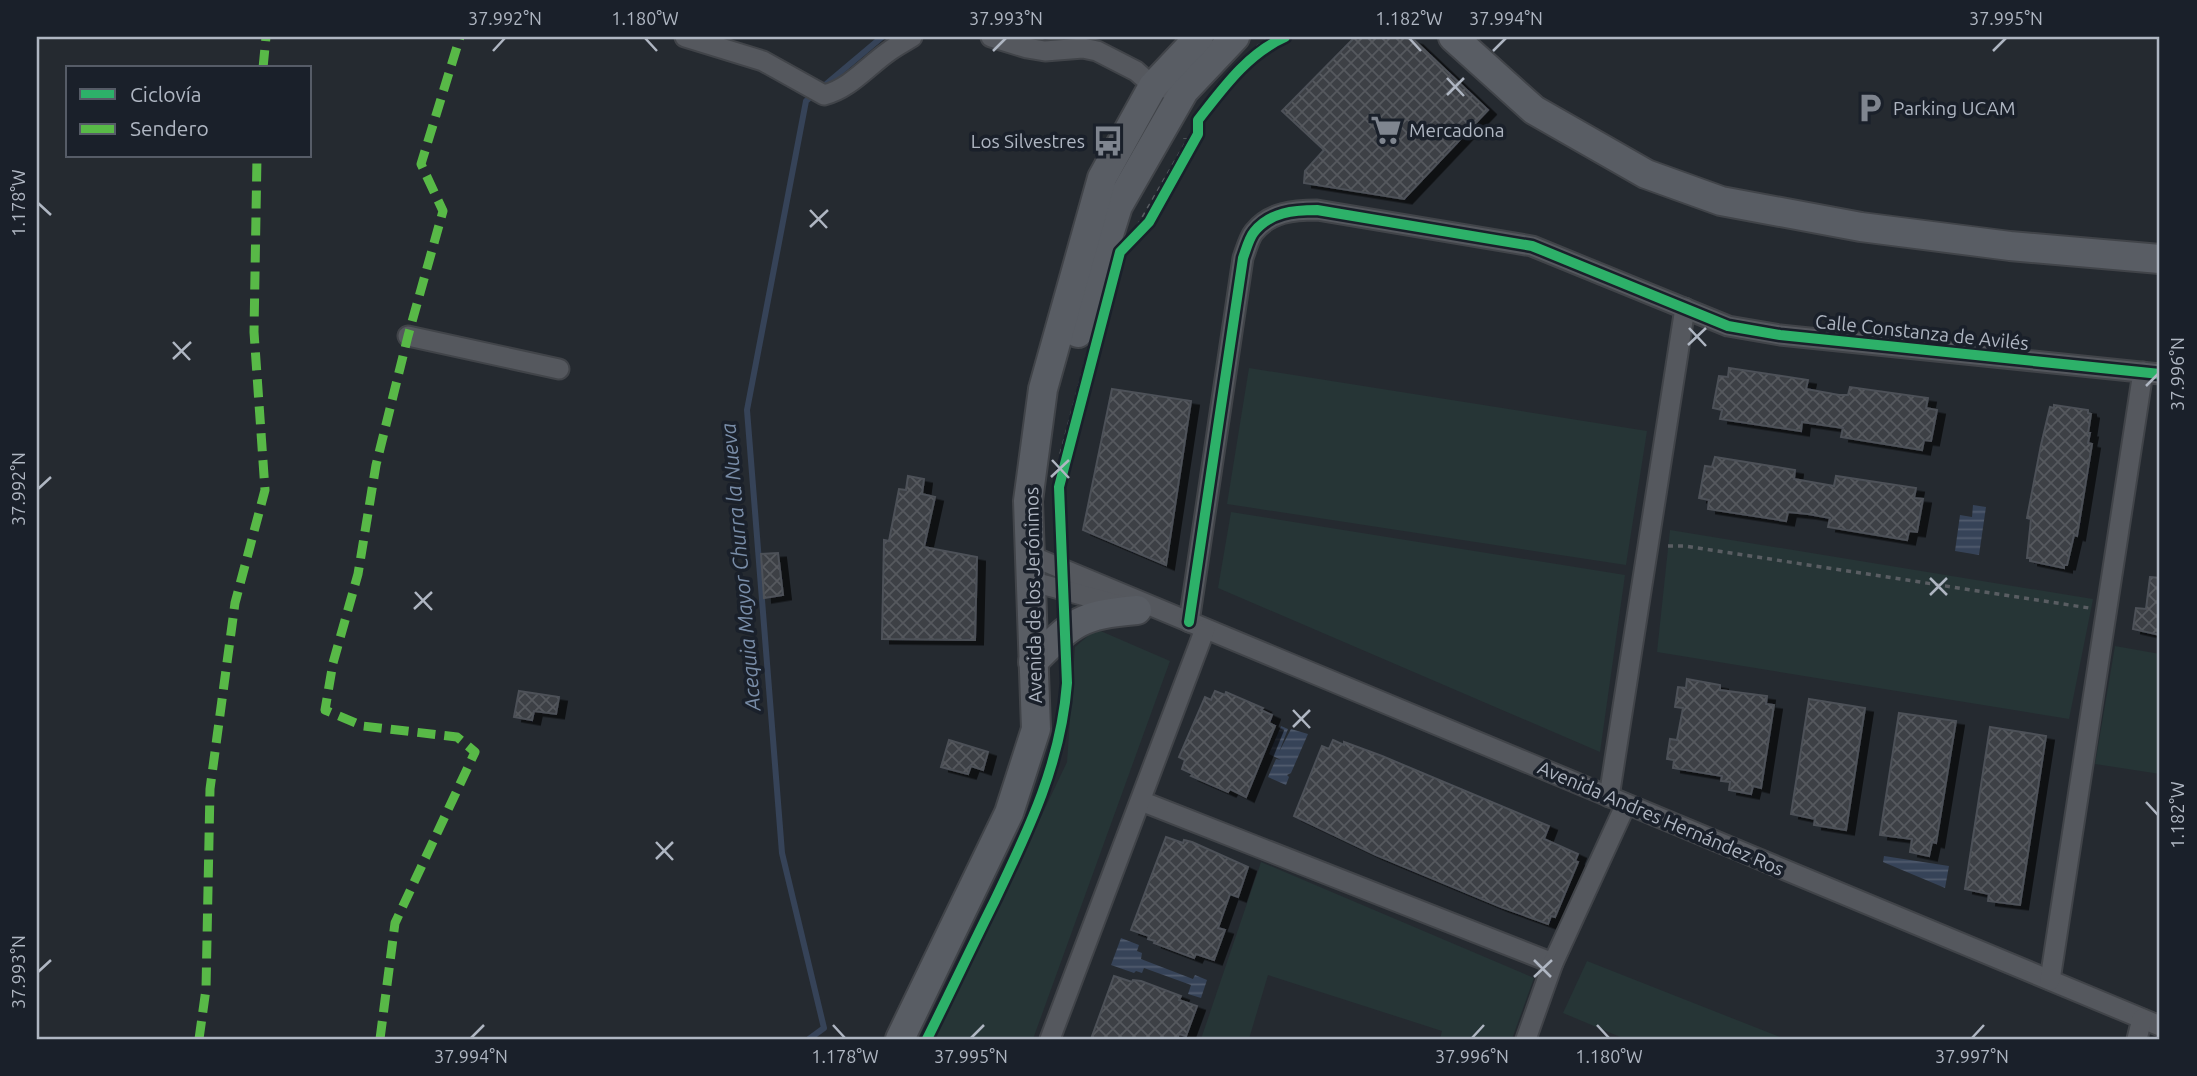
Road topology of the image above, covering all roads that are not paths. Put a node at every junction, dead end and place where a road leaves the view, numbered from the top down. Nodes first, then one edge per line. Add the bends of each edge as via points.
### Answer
1 (685, 37) edge
2 (912, 37) edge
3 (992, 37) edge
4 (1199, 37) edge
5 (1452, 39) edge
6 (1248, 47) edge
7 (1153, 86) junction
8 (1184, 91) junction
9 (2160, 259) edge
10 (1685, 308) junction
11 (408, 336) dead end
12 (559, 369) dead end
13 (2152, 373) edge
14 (1031, 483) junction
15 (1029, 568) junction
16 (1149, 610) junction
17 (1197, 625) junction
18 (1033, 662) junction
19 (1141, 800) junction
20 (1618, 800) junction
21 (1553, 963) junction
22 (2050, 980) junction
23 (2151, 1022) edge
24 (900, 1039) edge
25 (1050, 1039) edge
26 (1526, 1039) edge
27 (2137, 1039) edge

1 - 2 street via 763,61 813,91 833,93
3 - 7 street via 1045,51 1097,51 1136,71
4 - 7 main road, Avenida de los Jerónimos
5 - 9 main road via 1534,110 1646,174 1721,201 1861,227
6 - 8 main road
7 - 8 street
7 - 14 main road, Avenida de los Jerónimos via 1102,178 1043,389
8 - 14 main road via 1118,206
10 - 13 street, Calle Constanza de Avilés via 1728,326 1780,335
10 - 17 street, Calle Constanza de Avilés via 1532,246 1317,211 1294,210 1272,217 1254,232 1243,258
10 - 20 street via 1648,545
11 - 12 street
13 - 22 street via 2106,610
14 - 15 main road, Avenida de los Jerónimos
15 - 16 street, Avenida Andres Hernández Ros
15 - 18 main road, Avenida de los Jerónimos
16 - 17 street, Avenida Andres Hernández Ros
16 - 18 main road via 1100,613 1083,619
17 - 19 street, Calle Constanza de Avilés
17 - 20 street, Avenida Andres Hernández Ros
18 - 24 main road, Avenida de los Jerónimos via 1037,729 1009,813
19 - 21 street
19 - 25 street, Calle Constanza de Avilés
20 - 21 street
20 - 22 street, Avenida Andres Hernández Ros
21 - 26 street
22 - 23 street, Avenida Andres Hernández Ros
23 - 27 street

